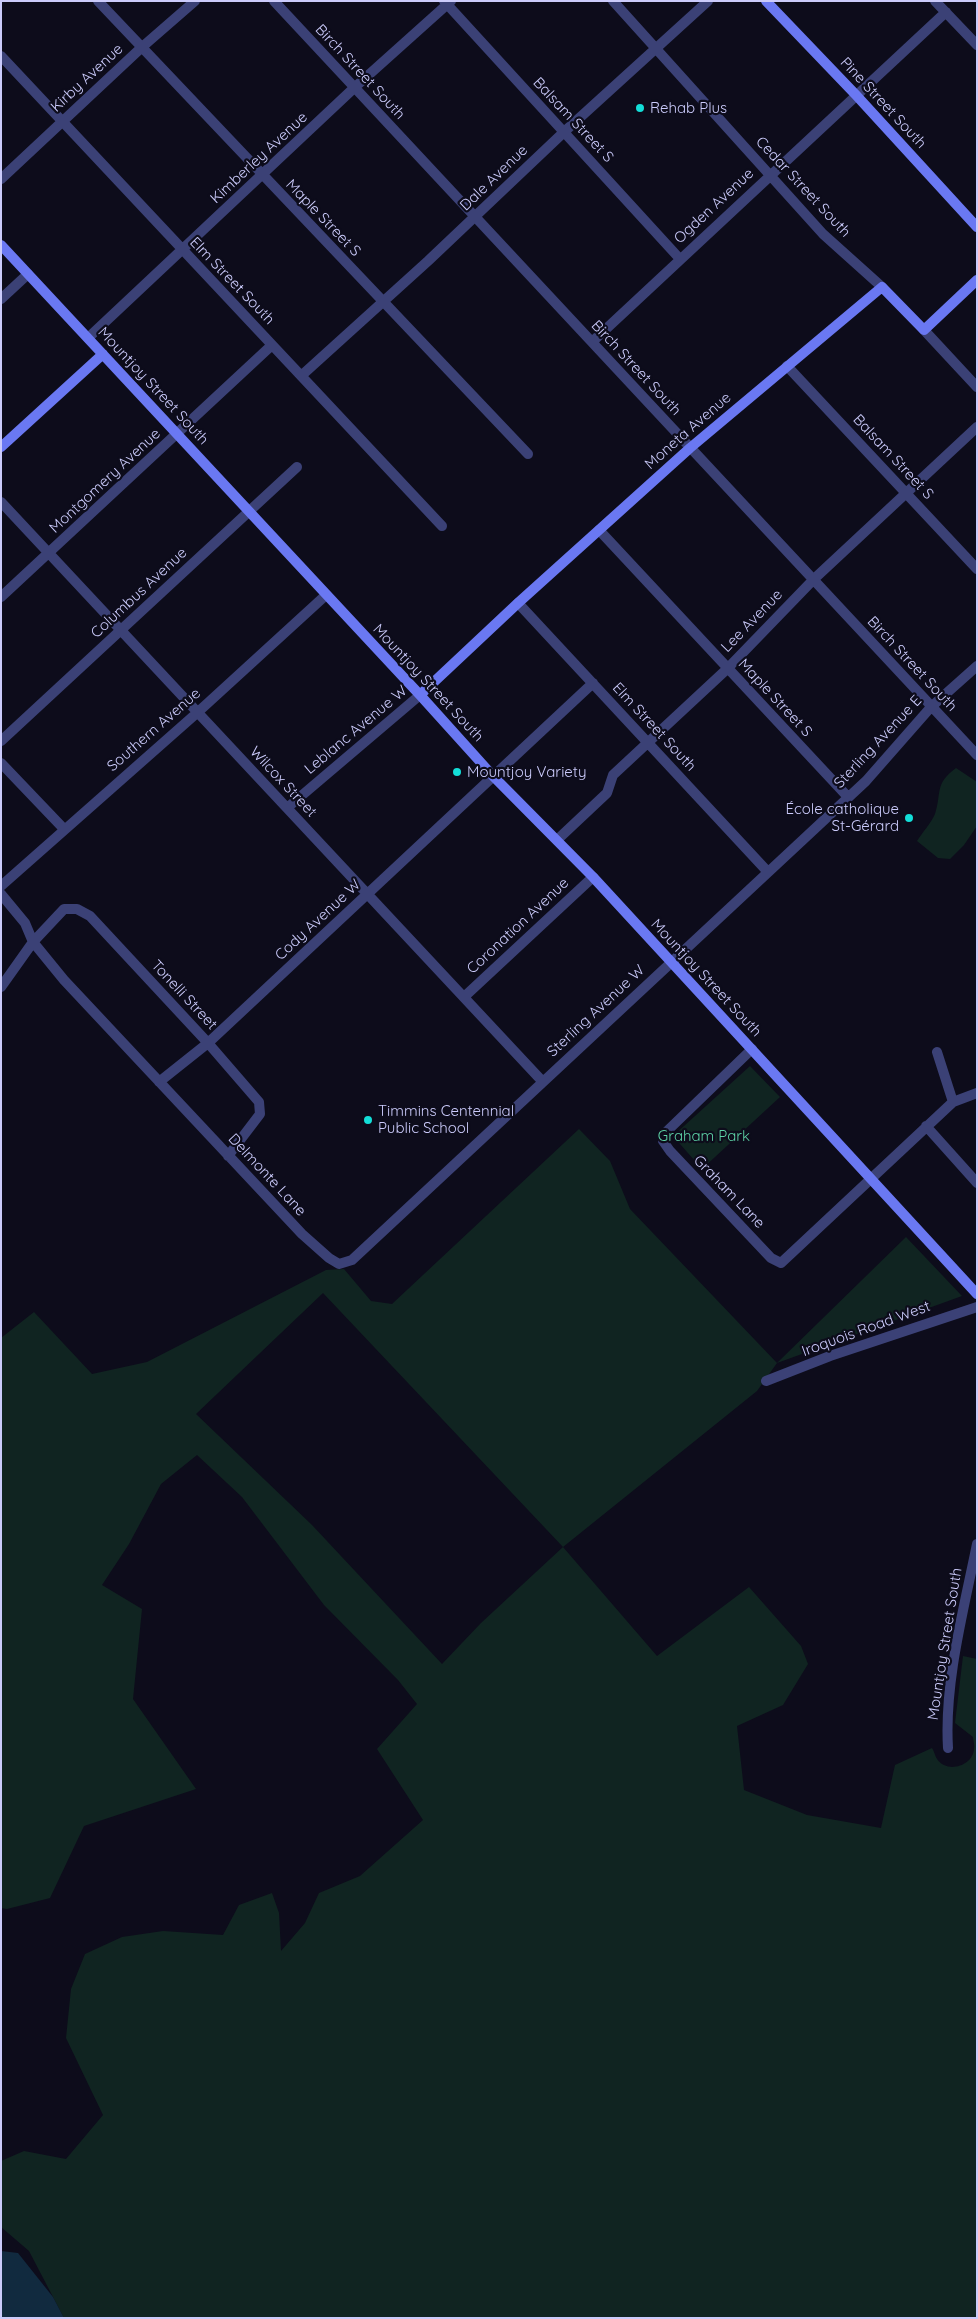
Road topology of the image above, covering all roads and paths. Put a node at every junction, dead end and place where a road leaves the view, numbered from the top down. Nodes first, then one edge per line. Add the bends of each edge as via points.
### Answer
1 (98, 1) edge
2 (195, 1) edge
3 (274, 1) edge
4 (613, 1) edge
5 (708, 1) edge
6 (766, 1) edge
7 (936, 1) edge
8 (448, 2) edge
9 (946, 12) junction
10 (977, 45) edge
11 (141, 48) junction
12 (656, 49) junction
13 (1, 56) edge
14 (354, 88) junction
15 (856, 95) junction
16 (62, 122) junction
17 (564, 132) junction
18 (771, 174) junction
19 (261, 175) junction
20 (1, 179) edge
21 (474, 217) junction
22 (977, 227) edge
23 (1, 245) edge
24 (182, 250) junction
25 (680, 259) junction
26 (28, 274) junction
27 (977, 280) edge
28 (882, 287) junction
29 (1, 299) edge
30 (382, 301) junction
31 (924, 330) junction
32 (88, 338) junction
33 (592, 342) junction
34 (272, 345) junction
35 (103, 354) junction
36 (787, 366) junction
37 (301, 376) junction
38 (977, 387) edge
39 (977, 427) edge
40 (177, 434) junction
41 (1, 447) edge
42 (690, 448) junction
43 (528, 454) dead end
44 (297, 467) dead end
45 (907, 493) junction
46 (1, 502) edge
47 (250, 512) junction
48 (442, 526) dead end
49 (599, 530) junction
50 (49, 554) junction
51 (977, 569) edge
52 (814, 579) junction
53 (326, 596) junction
54 (1, 598) edge
55 (518, 603) junction
56 (120, 630) junction
57 (977, 666) edge
58 (727, 668) junction
59 (593, 683) junction
60 (420, 695) junction
61 (931, 707) junction
62 (198, 712) junction
63 (1, 741) edge
64 (647, 742) junction
65 (977, 755) edge
66 (1, 763) edge
67 (492, 776) junction
68 (848, 797) junction
69 (287, 808) junction
70 (64, 829) junction
71 (557, 840) junction
72 (768, 871) junction
73 (593, 877) junction
74 (1, 886) edge
75 (1, 894) edge
76 (368, 894) junction
77 (34, 942) junction
78 (670, 962) junction
79 (1, 987) edge
80 (464, 997) junction
81 (208, 1043) junction
82 (752, 1049) junction
83 (937, 1052) dead end
84 (159, 1082) junction
85 (543, 1082) junction
86 (977, 1094) edge
87 (953, 1102) junction
88 (926, 1126) junction
89 (228, 1156) junction
90 (871, 1178) junction
91 (977, 1183) edge
92 (977, 1294) edge
93 (977, 1307) edge
94 (766, 1381) dead end
95 (977, 1544) edge
96 (948, 1748) dead end

1 - 11 street, Maple Street S
2 - 11 street, Kirby Avenue
3 - 14 street, Birch Street South
4 - 12 street, Cedar Street South
5 - 12 street, Dale Avenue
6 - 15 street, Pine Street South
7 - 9 street
8 - 14 street, Kimberley Avenue
8 - 17 street, Balsam Street S
9 - 10 street
9 - 15 street, Ogden Avenue
11 - 16 street, Kirby Avenue
11 - 19 street, Maple Street S
12 - 17 street, Dale Avenue
12 - 18 street, Cedar Street South
13 - 16 street, Elm Street South
14 - 19 street, Kimberley Avenue
14 - 21 street, Birch Street South
15 - 18 street, Ogden Avenue
15 - 22 street, Pine Street South
16 - 20 street, Kirby Avenue
16 - 24 street, Elm Street South
17 - 21 street, Dale Avenue
17 - 25 street, Balsam Street S
18 - 25 street, Ogden Avenue
18 - 28 street, Cedar Street South via 823,234
19 - 24 street, Kimberley Avenue
19 - 30 street, Maple Street S
21 - 30 street, Dale Avenue
21 - 33 street, Birch Street South
23 - 26 street, Mountjoy Street South
24 - 32 street, Kimberley Avenue
24 - 34 street, Elm Street South
25 - 33 street, Ogden Avenue
26 - 29 street
26 - 32 street, Mountjoy Street South
27 - 31 street
28 - 31 street, Cedar Street South
28 - 36 street, Moneta Avenue
30 - 37 street, Dale Avenue
30 - 43 street, Maple Street S
31 - 38 street, Cedar Street South
32 - 35 street, Mountjoy Street South
33 - 42 street, Birch Street South
34 - 37 street, Elm Street South
34 - 40 street, Montgomery Avenue
35 - 40 street, Mountjoy Street South
35 - 41 street
36 - 42 street, Moneta Avenue
36 - 45 street, Balsam Street S
37 - 48 street, Elm Street South
39 - 45 street, Lee Avenue
40 - 47 street, Mountjoy Street South
40 - 50 street, Montgomery Avenue
42 - 49 street, Moneta Avenue
42 - 52 street, Birch Street South
44 - 47 street, Columbus Avenue
45 - 51 street, Balsam Street S
45 - 52 street, Lee Avenue
46 - 50 street, Wilcox Street
47 - 53 street, Mountjoy Street South
47 - 56 street, Columbus Avenue
49 - 55 street, Moneta Avenue
49 - 58 street, Maple Street S
50 - 54 street, Montgomery Avenue
50 - 56 street, Wilcox Street
52 - 58 street, Lee Avenue
52 - 61 street, Birch Street South
53 - 60 street, Mountjoy Street South
53 - 62 street, Southern Avenue
55 - 59 street, Elm Street South
55 - 60 street, Moneta Avenue
56 - 62 street, Wilcox Street
56 - 63 street, Columbus Avenue
57 - 61 street, Sterling Avenue E
58 - 64 street, Lee Avenue
58 - 68 street, Maple Street S
59 - 64 street, Elm Street South
59 - 67 street, Cody Avenue W
60 - 67 street, Mountjoy Street South
60 - 69 street, Leblanc Avenue W
61 - 65 street, Birch Street South
61 - 68 street, Sterling Avenue E
62 - 69 street, Wilcox Street
62 - 70 street, Southern Avenue
64 - 71 street, Lee Avenue via 613,775 607,793
64 - 72 street, Elm Street South
66 - 70 street
67 - 71 street, Mountjoy Street South
67 - 76 street, Cody Avenue W
68 - 72 street, Sterling Avenue E
69 - 76 street, Wilcox Street
70 - 74 street, Southern Avenue
71 - 73 street, Mountjoy Street South
72 - 78 street, Sterling Avenue E
73 - 78 street, Mountjoy Street South
73 - 80 street, Coronation Avenue
75 - 77 street, Delmonte Lane via 25,923
76 - 80 street, Wilcox Street
76 - 81 street, Cody Avenue W
77 - 79 street
77 - 81 street, Tonelli Street via 64,909 90,916
77 - 84 street, Delmonte Lane via 64,980
78 - 82 street, Mountjoy Street South
78 - 85 street, Sterling Avenue W
80 - 85 street, Wilcox Street
81 - 84 street, Cody Avenue W
81 - 89 street, Tonelli Street via 259,1102 260,1114
82 - 90 street, Mountjoy Street South
82 - 90 street, Graham Lane via 664,1134 663,1141 670,1151 771,1258 781,1263
83 - 87 street
84 - 89 street, Delmonte Lane
85 - 89 street, Delmonte Lane via 352,1260 339,1264 302,1234
86 - 87 street
87 - 88 street
88 - 90 street
88 - 91 street
90 - 92 street, Mountjoy Street South
93 - 94 street, Iroquois Road West
95 - 96 street, Mountjoy Street South via 955,1658 947,1727

